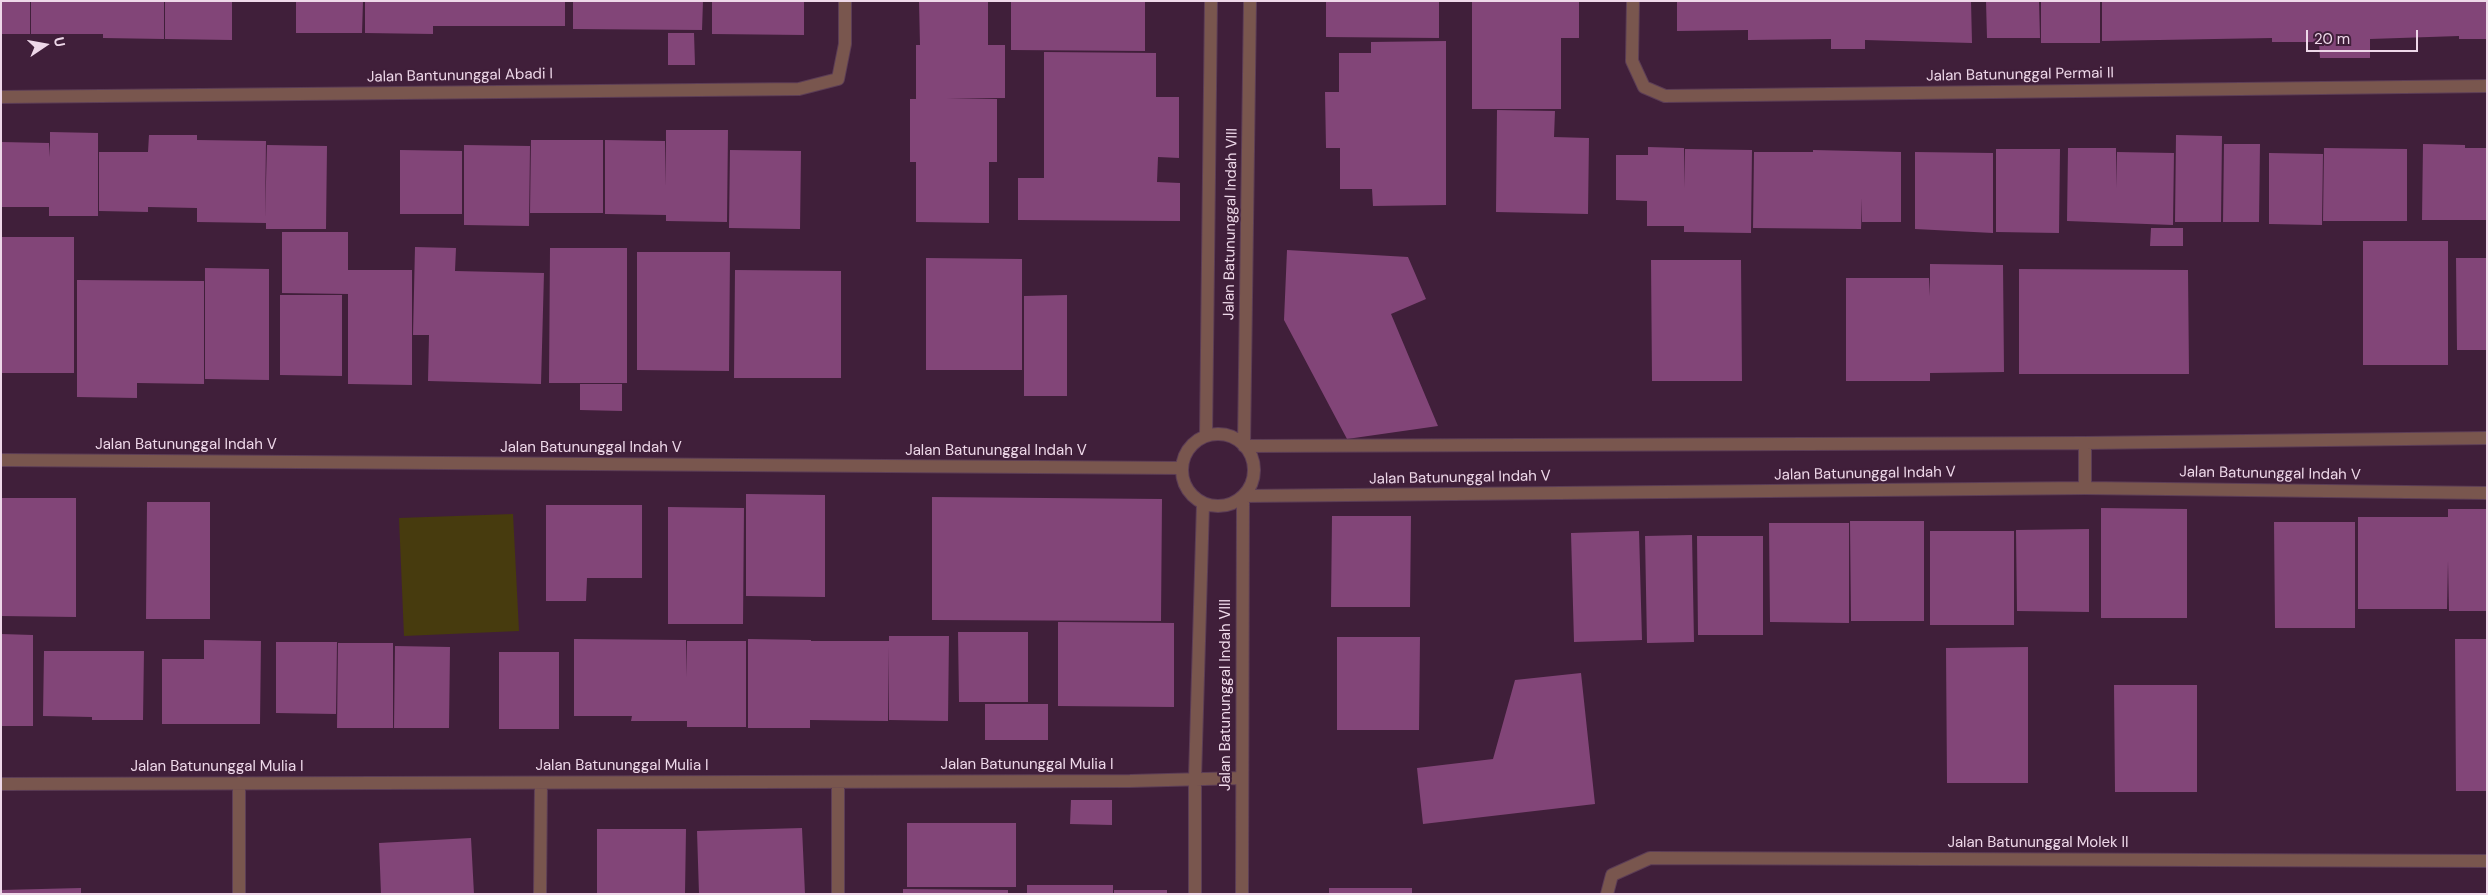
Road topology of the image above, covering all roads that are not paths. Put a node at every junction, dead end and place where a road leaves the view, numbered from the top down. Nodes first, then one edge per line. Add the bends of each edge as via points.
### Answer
1 (846, 1) edge
2 (1211, 1) edge
3 (1250, 1) edge
4 (1633, 1) edge
5 (2487, 86) edge
6 (1, 97) edge
7 (1206, 436) junction
8 (2487, 438) edge
9 (2085, 443) junction
10 (1244, 446) junction
11 (1, 460) edge
12 (1181, 468) junction
13 (2085, 488) junction
14 (2487, 493) edge
15 (1243, 496) junction
16 (1203, 504) junction
17 (1195, 778) junction
18 (1242, 778) junction
19 (838, 782) junction
20 (239, 783) junction
21 (542, 783) junction
22 (1, 784) edge
23 (2487, 861) edge
24 (239, 894) edge
25 (540, 894) edge
26 (838, 894) edge
27 (1195, 894) edge
28 (1242, 894) edge
29 (1607, 894) edge

1 - 6 street, Jalan Bantununggal Abadi I via 845,44 838,79 799,89
2 - 7 street, Jalan Batununggal Indah VIII
3 - 10 street, Jalan Batununggal Indah VIII
4 - 5 street, Jalan Batununggal Permai II via 1632,61 1644,87 1664,96
7 - 10 street via 1220,434
7 - 12 street via 1193,443
8 - 9 street, Jalan Batununggal Indah V
9 - 10 street, Jalan Batununggal Indah V
9 - 13 street
10 - 15 street via 1254,472 1251,485
11 - 12 street, Jalan Batununggal Indah V
12 - 16 street via 1191,495
13 - 14 street, Jalan Batununggal Indah V
13 - 15 street, Jalan Batununggal Indah V
15 - 16 street via 1231,504
15 - 18 street, Jalan Batununggal Indah VIII
16 - 17 street, Jalan Batununggal Indah VIII
17 - 18 street, Jalan Batununggal Mulia I
17 - 19 street, Jalan Batununggal Mulia I
17 - 27 street, Jalan Batununggal Indah VIII
18 - 28 street, Jalan Batununggal Indah VIII
19 - 21 street, Jalan Batununggal Mulia I
19 - 26 street
20 - 21 street, Jalan Batununggal Mulia I
20 - 22 street, Jalan Batununggal Mulia I
20 - 24 street
21 - 25 street
23 - 29 street, Jalan Batununggal Molek II via 1650,858 1612,876

